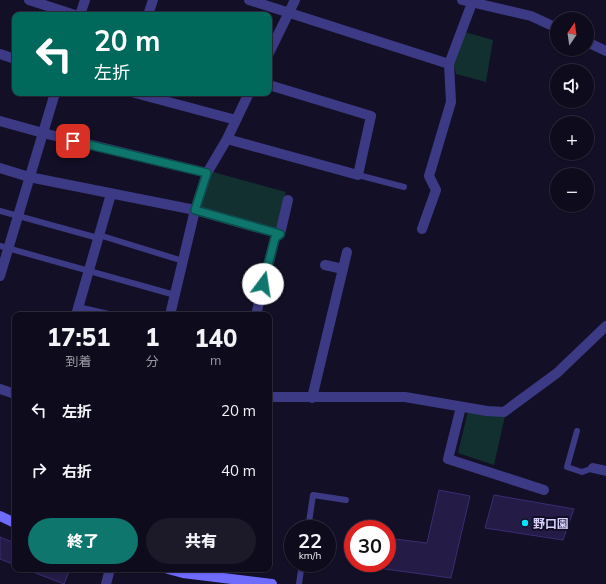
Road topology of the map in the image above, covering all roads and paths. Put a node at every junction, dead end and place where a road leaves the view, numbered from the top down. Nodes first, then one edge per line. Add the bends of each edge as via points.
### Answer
1 (29, 0) edge
2 (85, 0) edge
3 (153, 0) edge
4 (248, 0) edge
5 (295, 0) edge
6 (467, 1) edge
7 (66, 12) edge
8 (81, 12) edge
9 (149, 12) edge
10 (288, 13) junction
11 (550, 25) edge
12 (594, 45) edge
13 (272, 47) edge
14 (606, 50) edge
15 (0, 54) edge
16 (12, 58) edge
17 (449, 64) junction
18 (272, 86) edge
19 (54, 96) edge
20 (146, 96) edge
21 (248, 96) edge
22 (236, 120) junction
23 (0, 121) edge
24 (43, 133) junction
25 (227, 140) junction
26 (0, 168) edge
27 (207, 173) junction
28 (358, 175) junction
29 (29, 177) junction
30 (404, 186) dead end
31 (111, 194) junction
32 (288, 200) dead end
33 (195, 210) junction
34 (0, 211) edge
35 (18, 216) junction
36 (422, 229) dead end
37 (280, 234) junction
38 (99, 237) junction
39 (4, 247) edge
40 (347, 252) dead end
41 (183, 261) junction
42 (325, 265) dead end
43 (343, 269) junction
44 (89, 271) junction
45 (0, 276) edge
46 (174, 295) junction
47 (77, 311) edge
48 (171, 312) edge
49 (257, 312) edge
50 (606, 326) edge
51 (0, 389) edge
52 (12, 393) edge
53 (272, 398) edge
54 (312, 398) junction
55 (461, 407) junction
56 (577, 431) dead end
57 (593, 468) joint
58 (606, 471) edge
59 (544, 490) dead end
60 (346, 500) dead end
61 (0, 516) edge
62 (309, 520) edge
63 (12, 522) edge
64 (109, 572) edge
65 (179, 572) edge
66 (301, 572) edge
67 (106, 584) edge
68 (272, 584) edge
69 (300, 584) edge

1 - 7 street
2 - 8 street
3 - 9 street
4 - 10 street
5 - 10 street
6 - 11 street via 531,16
6 - 17 street
10 - 13 street
10 - 17 street
12 - 14 street
15 - 16 street
17 - 36 street via 451,102 429,176 436,190
18 - 28 street via 371,116
19 - 24 street
20 - 22 street
21 - 22 street
22 - 25 street
23 - 24 street
24 - 27 street
24 - 29 street
25 - 27 street
25 - 28 street
26 - 29 street
27 - 33 street
28 - 30 lane
29 - 31 street
29 - 35 street
31 - 33 street
31 - 38 street
32 - 37 street
33 - 37 street
33 - 41 street
34 - 35 lane
35 - 38 lane
35 - 39 street
37 - 49 street via 275,238
38 - 41 lane
38 - 44 street
39 - 44 lane
39 - 45 street
40 - 43 street
41 - 46 street
42 - 43 street
43 - 54 street
44 - 46 lane
44 - 47 street
46 - 48 street
50 - 55 street via 557,373 504,412
51 - 52 street
53 - 54 street
54 - 55 street via 404,397
55 - 59 street via 448,459
56 - 57 lane via 567,467 582,472
57 - 58 street
60 - 62 lane via 312,496
61 - 63 main road
64 - 67 street
65 - 68 main road
66 - 69 lane

